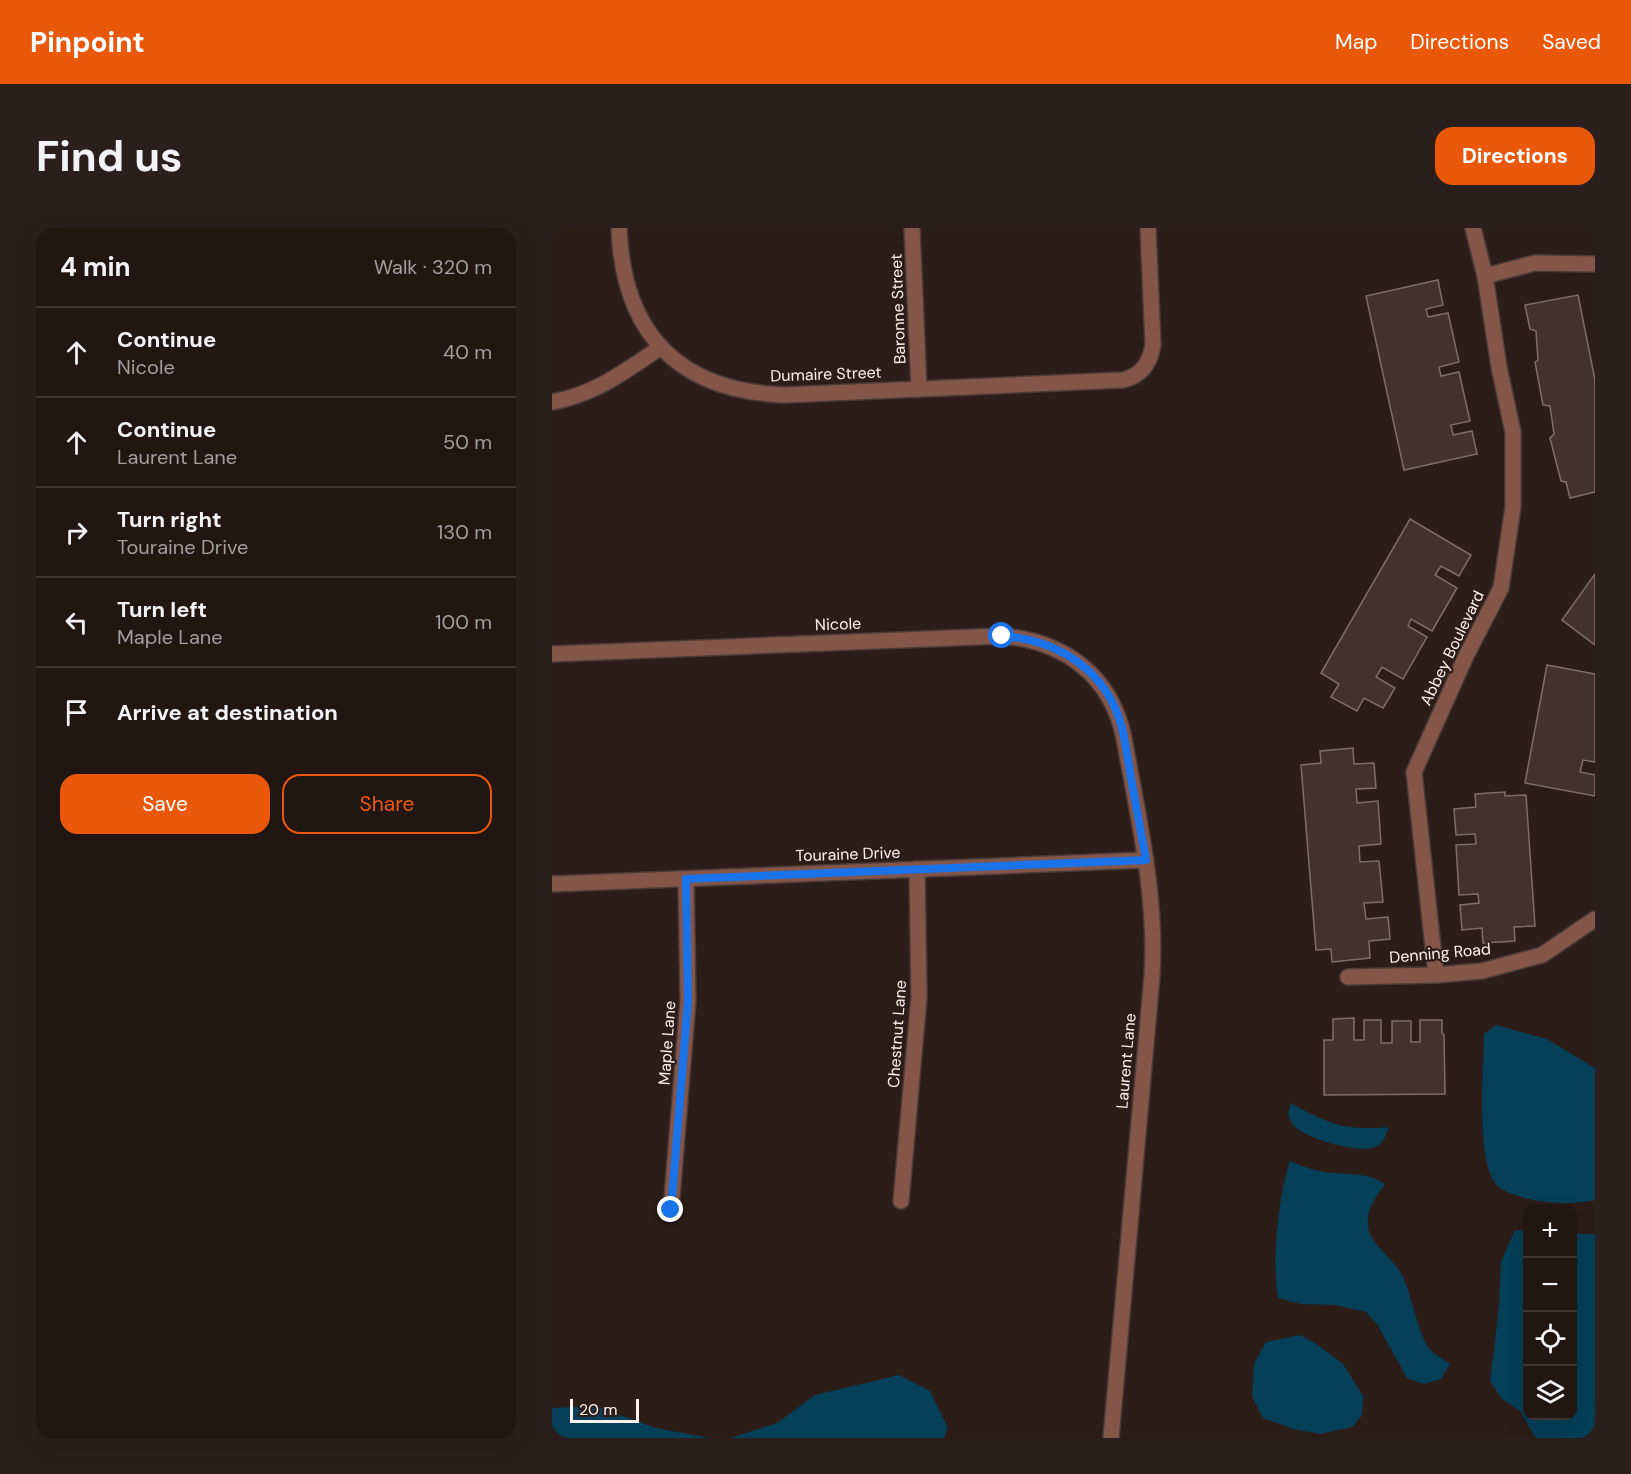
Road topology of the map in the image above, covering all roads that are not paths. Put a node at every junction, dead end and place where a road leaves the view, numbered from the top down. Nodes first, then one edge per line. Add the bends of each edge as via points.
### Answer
1 (619, 228) edge
2 (912, 228) edge
3 (1148, 228) edge
4 (1473, 228) edge
5 (1595, 264) edge
6 (1485, 276) junction
7 (661, 347) junction
8 (919, 389) junction
9 (552, 402) edge
10 (552, 654) edge
11 (1107, 693) joint
12 (1146, 860) junction
13 (917, 869) junction
14 (686, 879) junction
15 (552, 884) edge
16 (1595, 919) edge
17 (1436, 975) junction
18 (1348, 977) dead end
19 (901, 1201) dead end
20 (671, 1210) dead end
21 (1112, 1438) edge

1 - 7 street, Dumaire Street via 622,268 630,296 646,329
2 - 8 street, Baronne Street
3 - 8 street, Dumaire Street via 1153,345 1148,362 1134,376 1115,381
4 - 6 street, Abbey Boulevard
5 - 6 street via 1535,263
6 - 17 street, Abbey Boulevard via 1513,432 1514,507 1502,588 1466,656 1414,772
7 - 8 street, Dumaire Street via 691,371 741,391 784,395
7 - 9 street via 599,387
10 - 11 street, Nicole via 1002,636 1058,649 1077,660
11 - 12 street, Laurent Lane via 1122,726
12 - 13 street, Touraine Drive
12 - 21 street, Laurent Lane via 1153,918 1152,967
13 - 14 street, Touraine Drive
13 - 19 street, Chestnut Lane via 919,997
14 - 15 street, Touraine Drive
14 - 20 street, Maple Lane via 688,1001
16 - 17 street, Denning Road via 1542,955 1482,971
17 - 18 street, Denning Road

